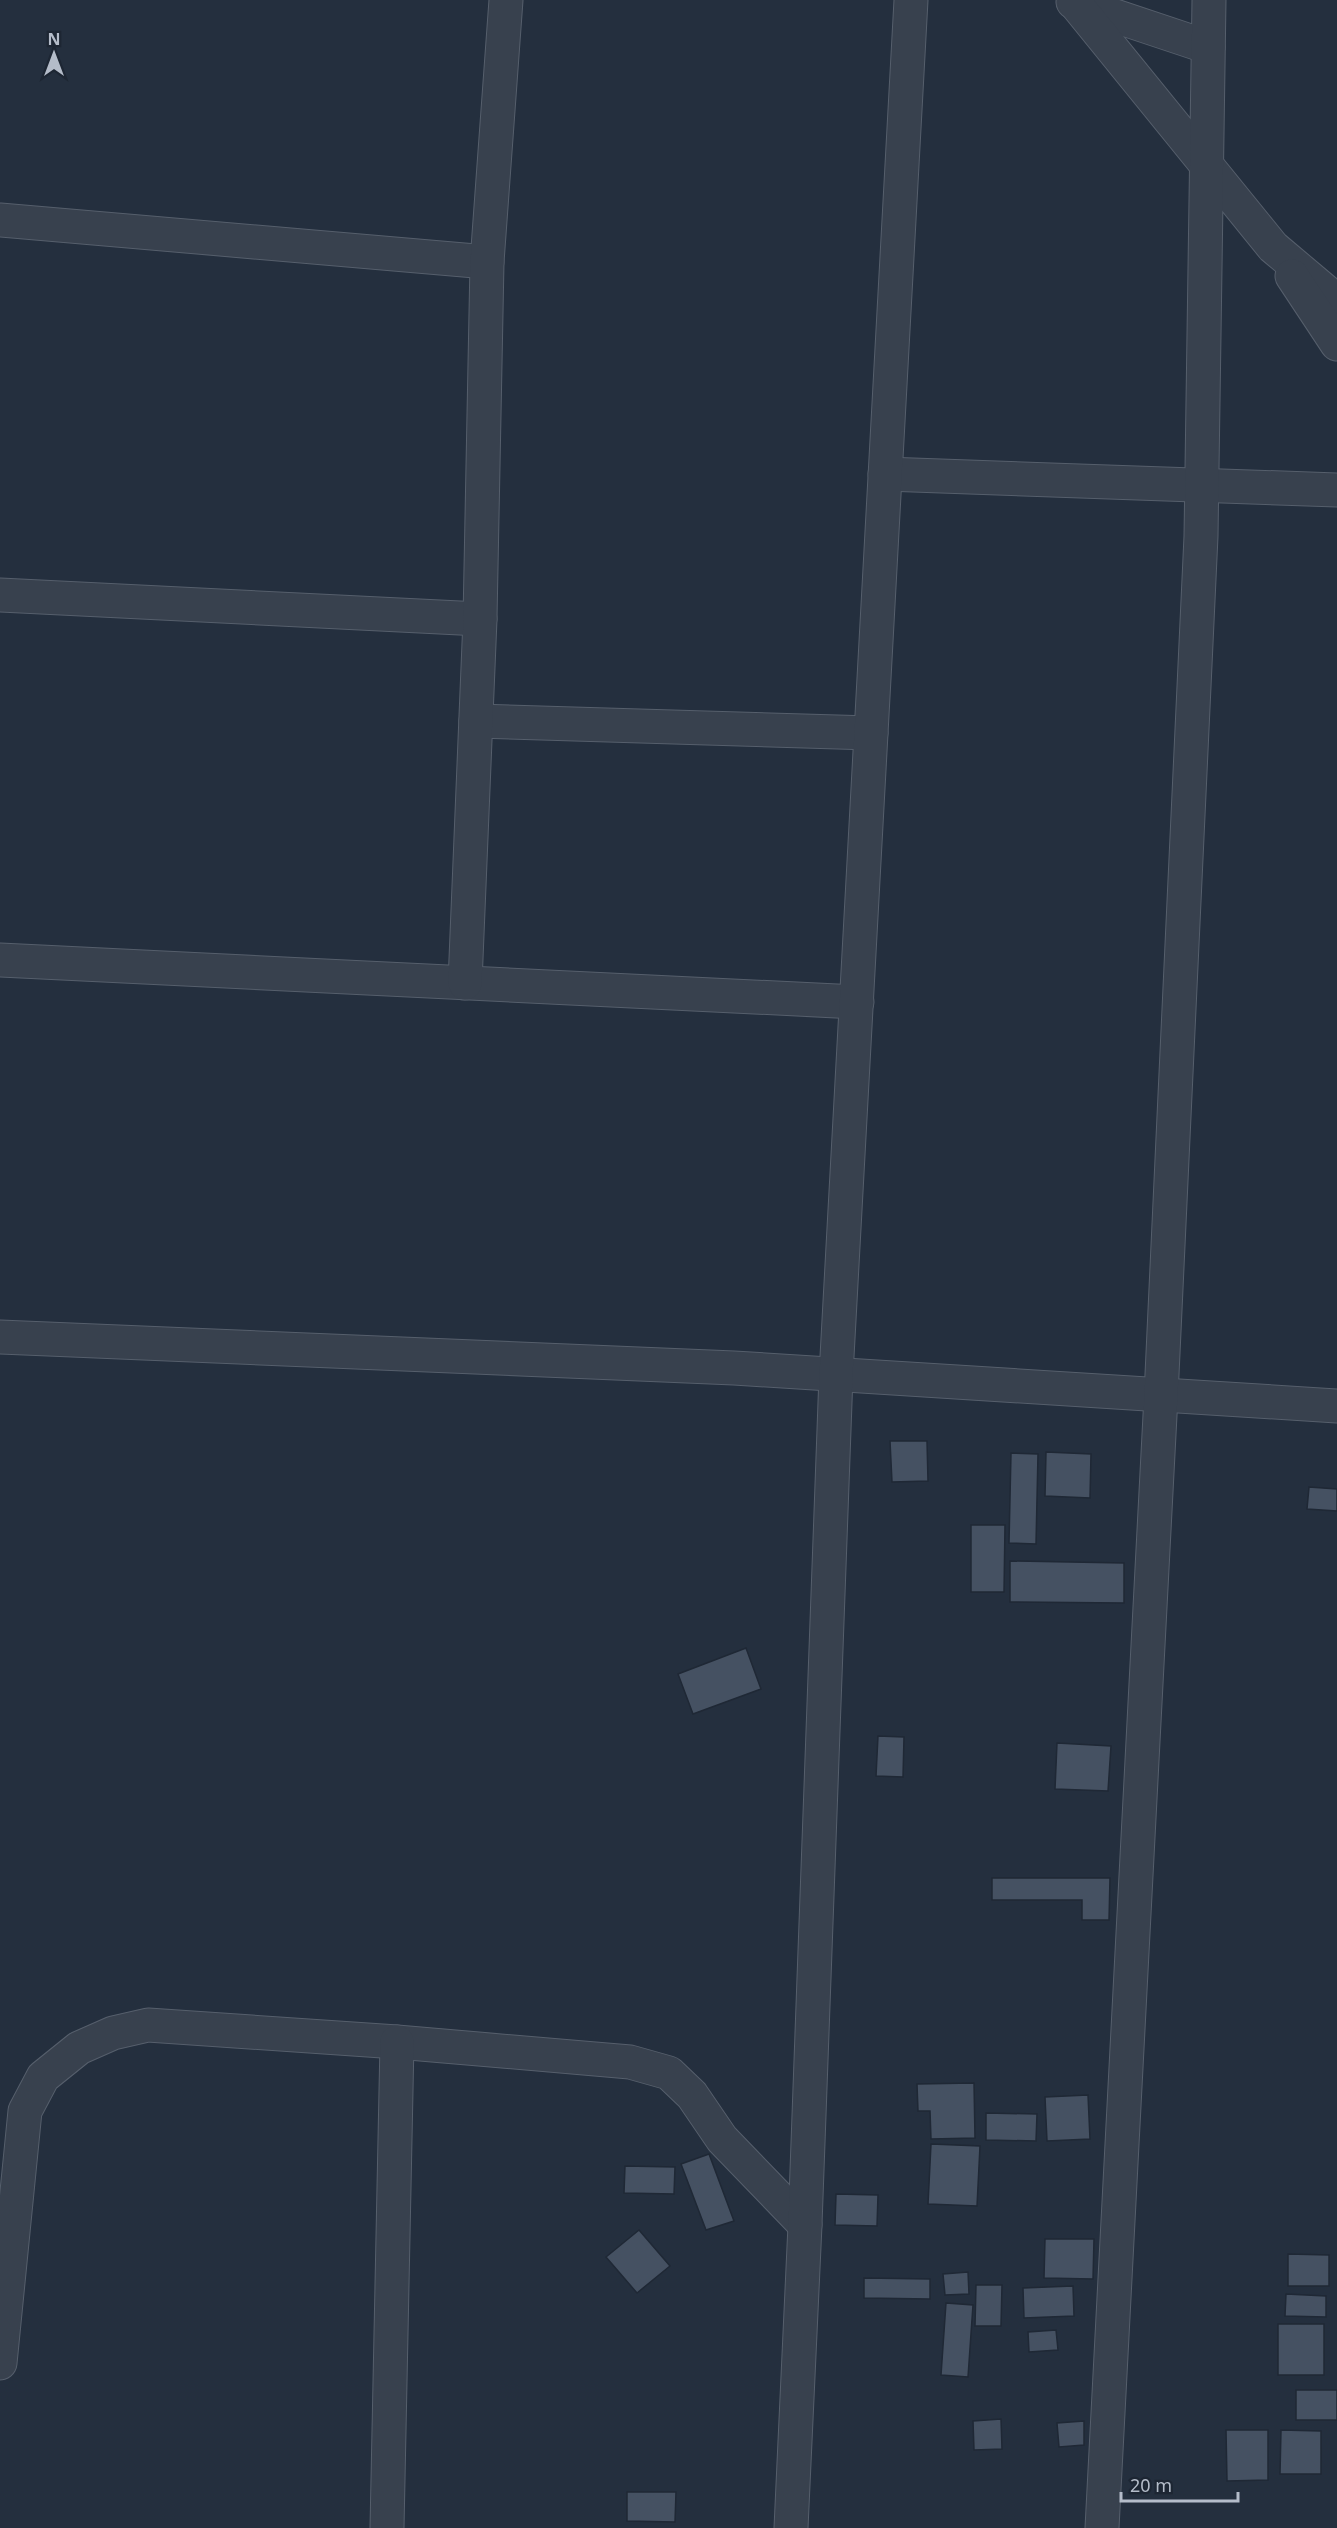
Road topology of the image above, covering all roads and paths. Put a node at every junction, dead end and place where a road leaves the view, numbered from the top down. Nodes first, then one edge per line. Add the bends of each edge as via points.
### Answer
1 (506, 0) edge
2 (911, 0) edge
3 (1209, 0) edge
4 (1071, 2) edge
5 (1208, 47) junction
6 (1208, 167) junction
7 (0, 220) edge
8 (1273, 247) junction
9 (487, 262) junction
10 (1337, 301) edge
11 (1337, 344) edge
12 (885, 474) junction
13 (1202, 484) junction
14 (1337, 490) edge
15 (0, 595) edge
16 (480, 619) junction
17 (476, 721) junction
18 (871, 733) junction
19 (0, 960) edge
20 (465, 983) junction
21 (857, 1002) junction
22 (0, 1337) edge
23 (836, 1375) junction
24 (1161, 1396) junction
25 (1337, 1407) edge
26 (397, 2042) junction
27 (805, 2225) junction
28 (0, 2363) edge
29 (387, 2528) edge
30 (791, 2528) edge
31 (1102, 2528) edge

1 - 9 street
2 - 12 street
3 - 5 street
4 - 5 street
4 - 6 street
5 - 6 street
6 - 8 street
6 - 13 street
7 - 9 street
8 - 10 street
8 - 11 street
9 - 16 street
12 - 13 street
12 - 18 street
13 - 14 street
13 - 24 street
15 - 16 street
16 - 17 street
17 - 18 street
17 - 20 street
18 - 21 street
19 - 20 street
20 - 21 street
21 - 23 street
22 - 23 street
23 - 24 street
23 - 27 street
24 - 25 street
24 - 31 street
26 - 27 street via 630,2062 669,2073 692,2095 722,2139
26 - 28 street via 148,2025 113,2033 79,2048 43,2077 25,2111
26 - 29 street
27 - 30 street

